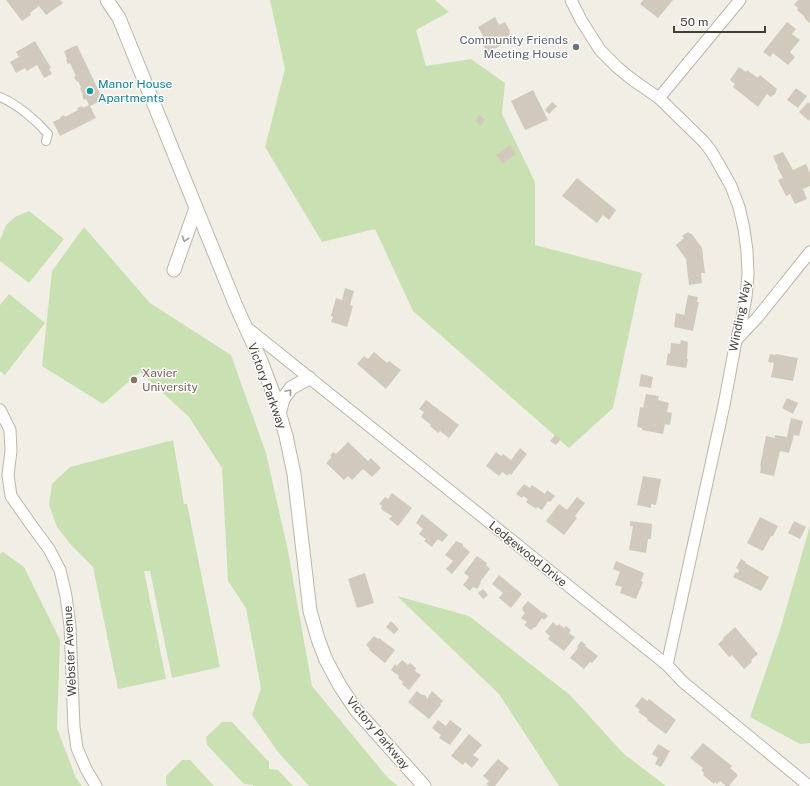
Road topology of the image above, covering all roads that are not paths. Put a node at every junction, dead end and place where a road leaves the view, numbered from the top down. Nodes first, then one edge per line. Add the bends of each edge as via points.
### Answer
1 (107, 0) edge
2 (572, 0) edge
3 (740, 0) edge
4 (0, 97) edge
5 (659, 98) junction
6 (46, 141) dead end
7 (196, 208) junction
8 (810, 252) edge
9 (174, 270) dead end
10 (244, 326) junction
11 (736, 341) junction
12 (309, 378) junction
13 (0, 410) edge
14 (279, 414) junction
15 (667, 665) junction
16 (96, 786) edge
17 (424, 786) edge
18 (809, 786) edge

1 - 7 street, Victory Parkway via 119,18
2 - 5 street, Winding Way via 600,50 640,86
3 - 5 street
4 - 6 street via 11,101 40,125 48,134
5 - 11 street, Winding Way via 704,142 731,186 738,207 744,229 748,274 746,297
7 -> 9 street
7 - 10 street, Victory Parkway
8 - 11 street
10 - 12 street, Ledgewood Drive
10 - 14 street, Victory Parkway via 261,361
11 - 15 street, Winding Way
14 -> 12 street via 283,399 291,388
12 - 15 street, Ledgewood Drive
13 - 16 street, Webster Avenue via 10,430 8,475 11,496 49,549 60,570 70,626 77,748
14 - 17 street, Victory Parkway via 294,474 310,611 323,653 356,710
15 - 18 street, Ledgewood Drive via 683,682

